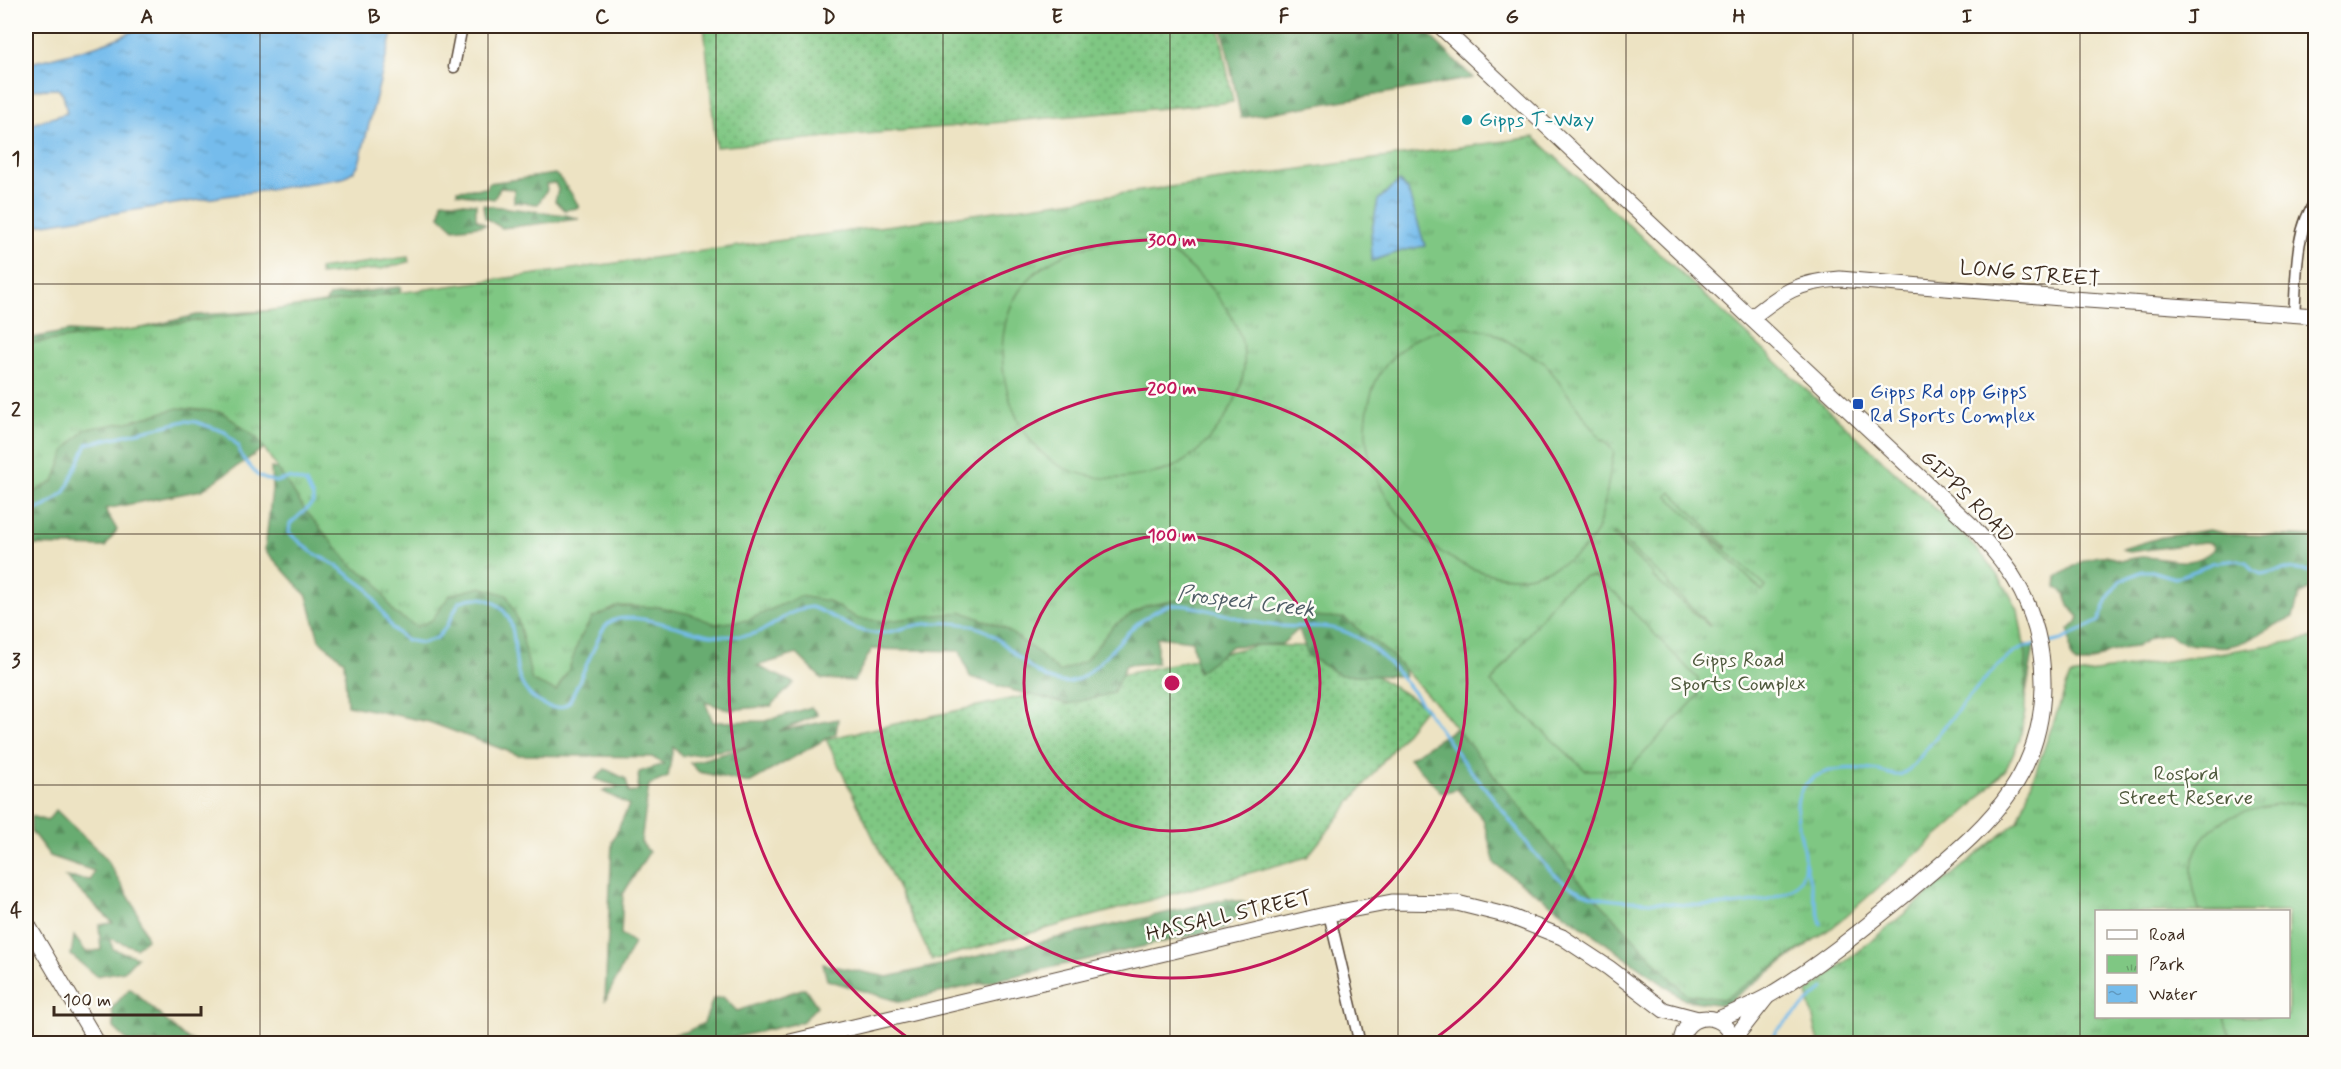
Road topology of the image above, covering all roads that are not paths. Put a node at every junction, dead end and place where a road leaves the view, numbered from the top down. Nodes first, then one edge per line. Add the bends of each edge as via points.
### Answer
1 (462, 26) edge
2 (1440, 26) edge
3 (454, 67) dead end
4 (2316, 201) edge
5 (2294, 315) junction
6 (2316, 316) edge
7 (1751, 318) junction
8 (1329, 914) junction
9 (26, 922) edge
10 (1768, 996) junction
11 (1664, 1010) junction
12 (1698, 1019) junction
13 (1718, 1019) junction
14 (1681, 1042) edge
15 (1733, 1042) edge
16 (98, 1044) edge
17 (782, 1044) edge
18 (1359, 1044) edge

1 - 3 street
2 - 7 main road, GIPPS ROAD
4 - 5 street via 2302,229
5 - 6 main road, LONG STREET
5 - 7 main road, LONG STREET via 1840,279 1797,286
7 - 10 main road, GIPPS ROAD via 1985,540 2014,579 2035,627 2042,660 2042,708 2034,744 2027,764 1999,807 1899,899
8 - 11 main road, HASSALL STREET via 1392,902 1457,903 1509,916 1562,937
8 - 17 main road, HASSALL STREET
8 - 18 street
9 - 16 main road
10 - 13 main road, GIPPS ROAD
10 - 15 main road, GIPPS ROAD
11 - 12 main road, HASSALL STREET
11 - 14 main road, HASSALL STREET
12 - 13 main road, HASSALL STREET
12 - 14 main road via 1685,1028
13 - 15 main road via 1725,1024

